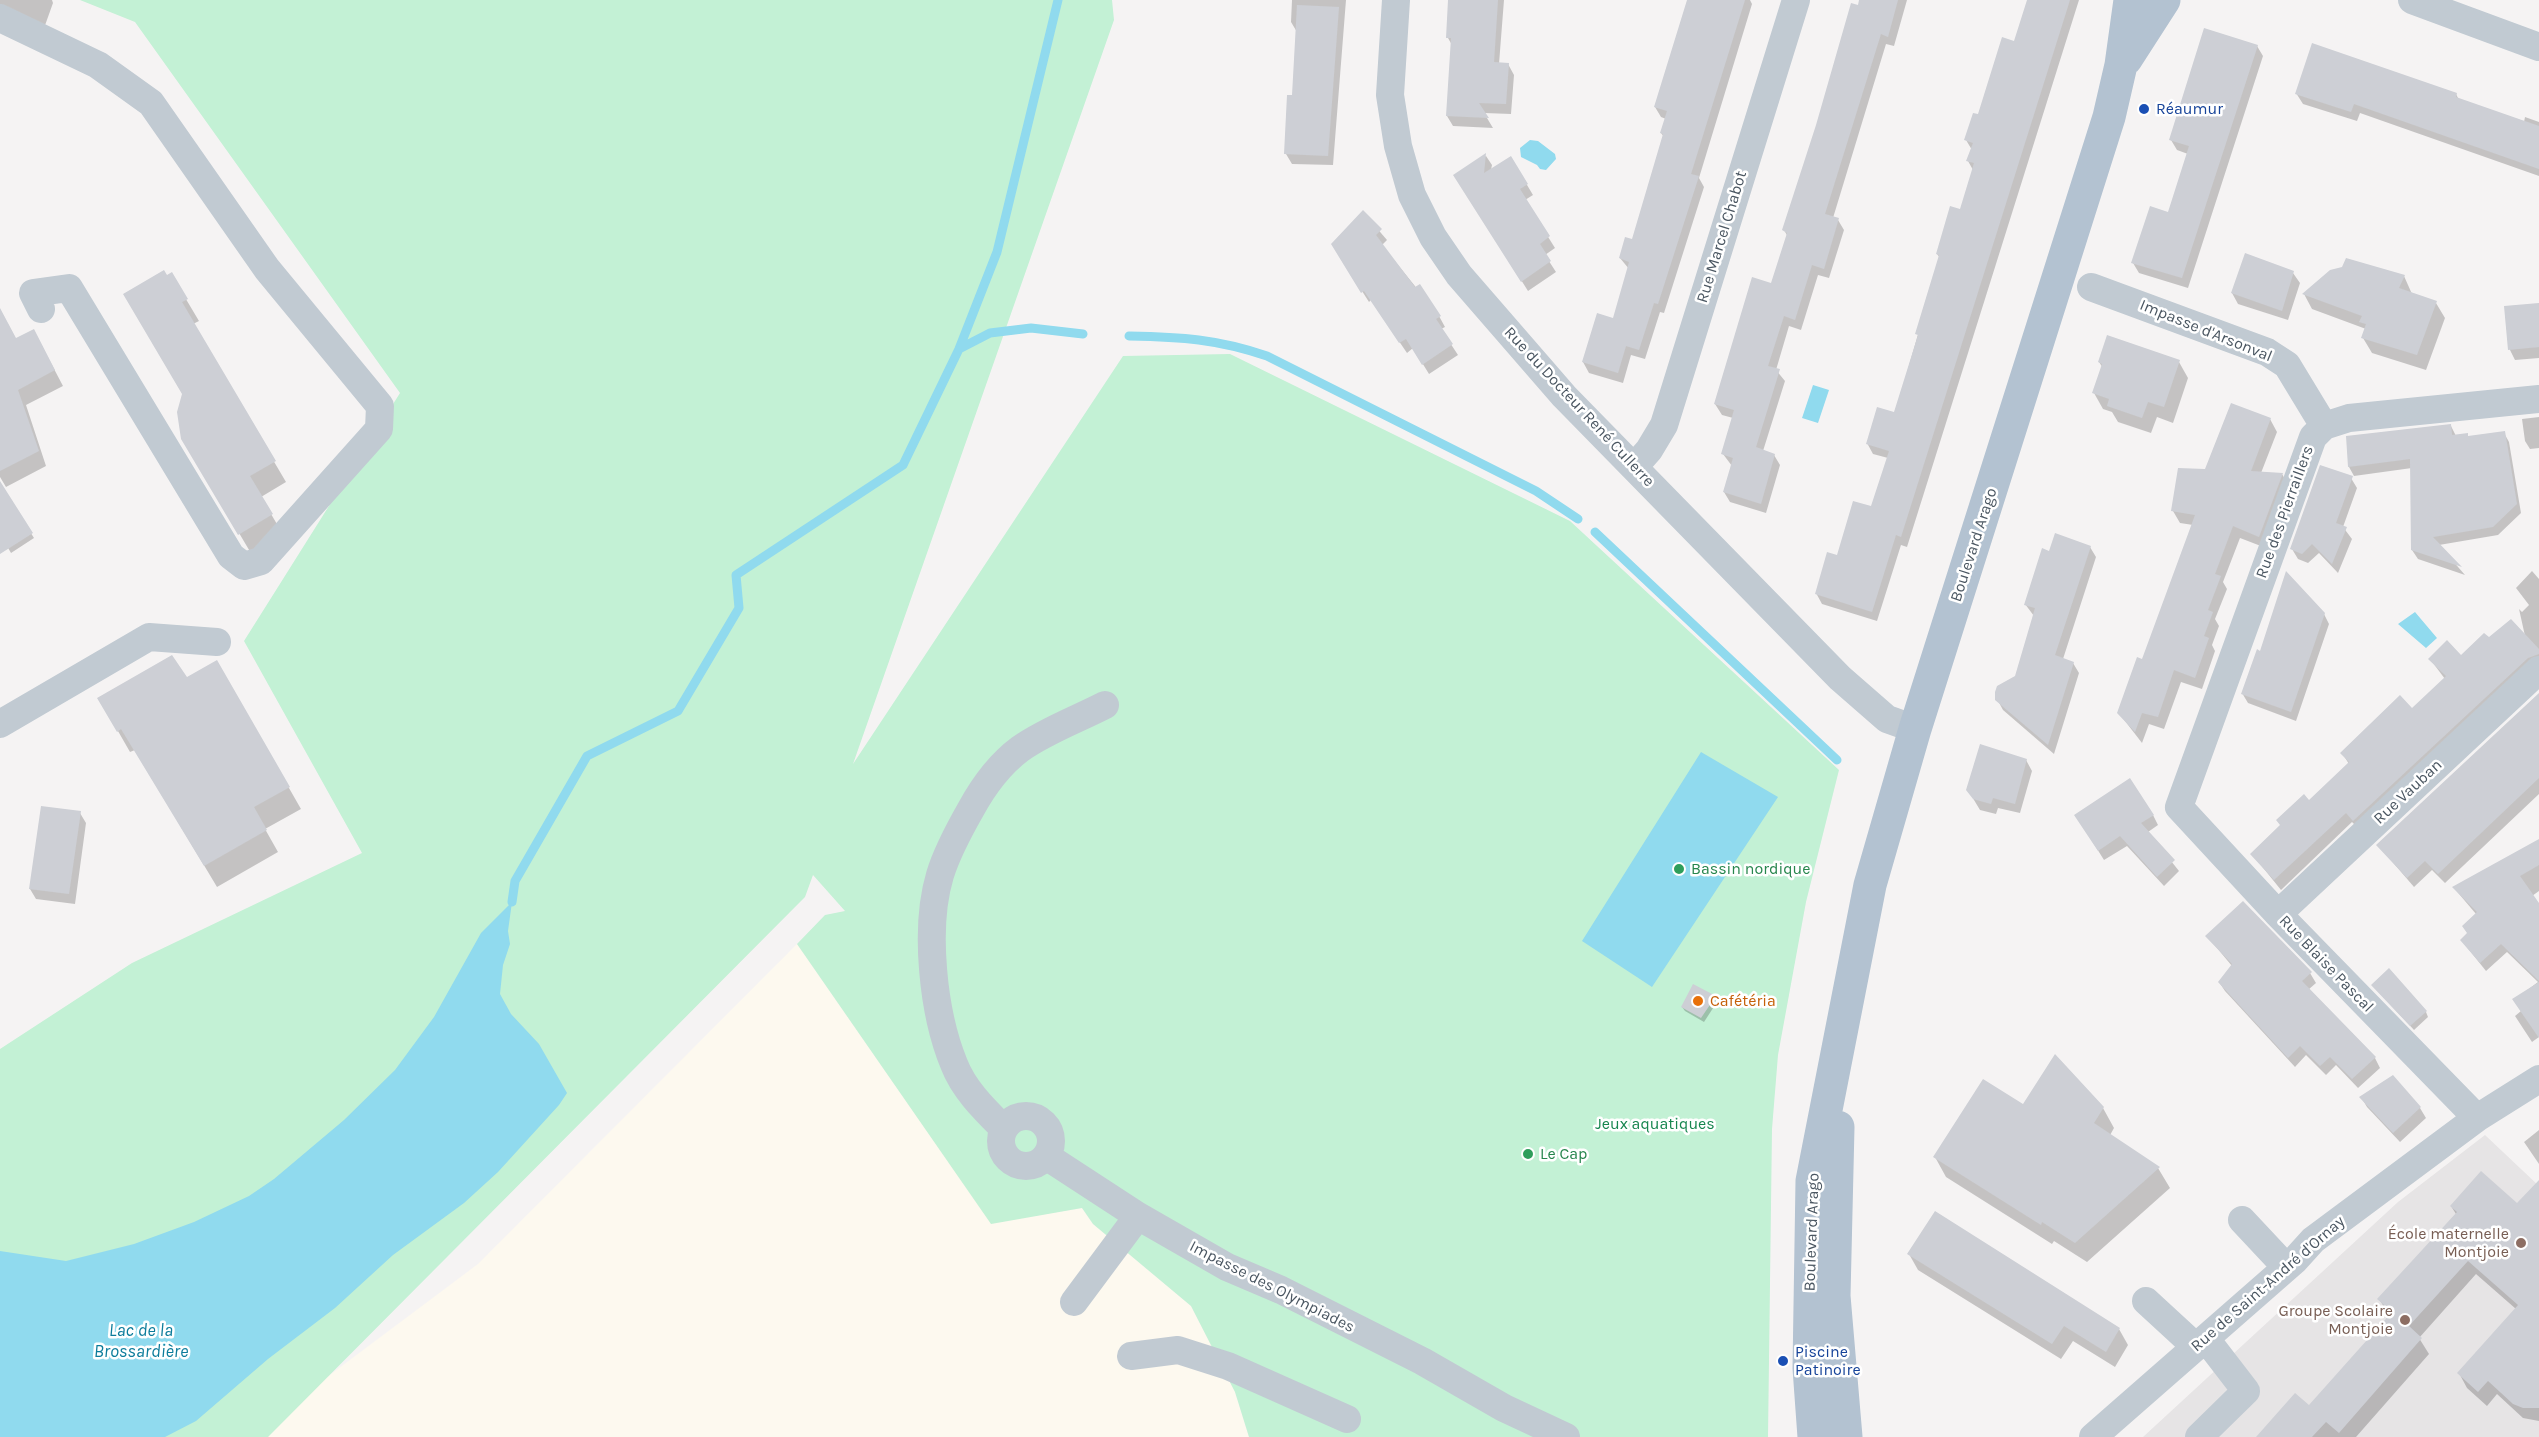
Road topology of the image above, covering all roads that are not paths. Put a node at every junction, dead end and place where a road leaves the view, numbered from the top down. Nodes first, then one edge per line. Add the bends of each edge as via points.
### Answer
1 (1396, 0) edge
2 (1796, 0) edge
3 (2130, 0) edge
4 (2164, 0) edge
5 (2412, 0) edge
6 (0, 18) edge
7 (2539, 47) edge
8 (2121, 65) junction
9 (2091, 287) dead end
10 (41, 309) dead end
11 (2539, 399) edge
12 (2324, 426) junction
13 (1634, 467) junction
14 (217, 642) dead end
15 (2539, 670) edge
16 (1105, 705) dead end
17 (0, 724) edge
18 (1915, 729) junction
19 (2179, 807) joint
20 (2278, 915) junction
21 (1841, 1029) junction
22 (2539, 1079) edge
23 (2477, 1118) junction
24 (1138, 1216) junction
25 (2242, 1220) dead end
26 (2290, 1264) junction
27 (2146, 1301) dead end
28 (1074, 1302) dead end
29 (2208, 1337) junction
30 (1131, 1356) dead end
31 (1504, 1408) junction
32 (1347, 1419) dead end
33 (1518, 1437) edge
34 (1566, 1437) edge
35 (1814, 1437) edge
36 (1846, 1437) edge
37 (2093, 1437) edge
38 (2199, 1437) edge

1 - 13 street, Rue du Docteur René Cullerre via 1390,95 1398,146 1417,206 1459,275 1564,396
2 - 13 street, Rue Marcel Chabot via 1664,425
3 - 8 main road, Boulevard Arago
4 - 8 main road, Boulevard Arago
5 - 7 street
6 - 10 street via 98,65 151,103 267,269 380,406 379,429 261,561 244,566 231,556 69,288 33,293
8 - 18 main road, Boulevard Arago via 2061,274
9 - 12 street, Impasse d'Arsonval via 2267,352 2287,365
11 - 12 street, Rue des Pierraillers via 2349,418
12 - 19 street, Rue des Pierraillers via 2307,450
13 - 18 street, Rue du Docteur René Cullerre via 1840,678 1887,719
14 - 17 street via 149,638
15 - 20 street, Rue Vauban
16 - 24 street, Impasse des Olympiades via 1020,749 984,786 953,840 940,876 933,913 935,979 954,1065 974,1099 1004,1130 1016,1118 1040,1120 1050,1133 1046,1156
18 - 21 main road, Boulevard Arago via 1870,885
19 - 20 street, Rue Blaise Pascal
20 - 23 street, Rue Blaise Pascal
21 - 35 main road, Boulevard Arago via 1812,1181 1809,1368
21 - 36 main road, Boulevard Arago via 1834,1296
22 - 23 street, Rue de Saint-André d'Ornay
23 - 26 street, Rue de Saint-André d'Ornay via 2313,1240
24 - 28 street
24 - 31 street, Impasse des Olympiades via 1227,1267 1422,1361
25 - 26 street
26 - 29 street via 2294,1283 2243,1327
27 - 29 street
29 - 37 street, Rue de Saint-André d'Ornay
29 - 38 street via 2246,1391
30 - 32 street via 1178,1350 1228,1366
31 - 33 street
31 - 34 street, Impasse des Olympiades

